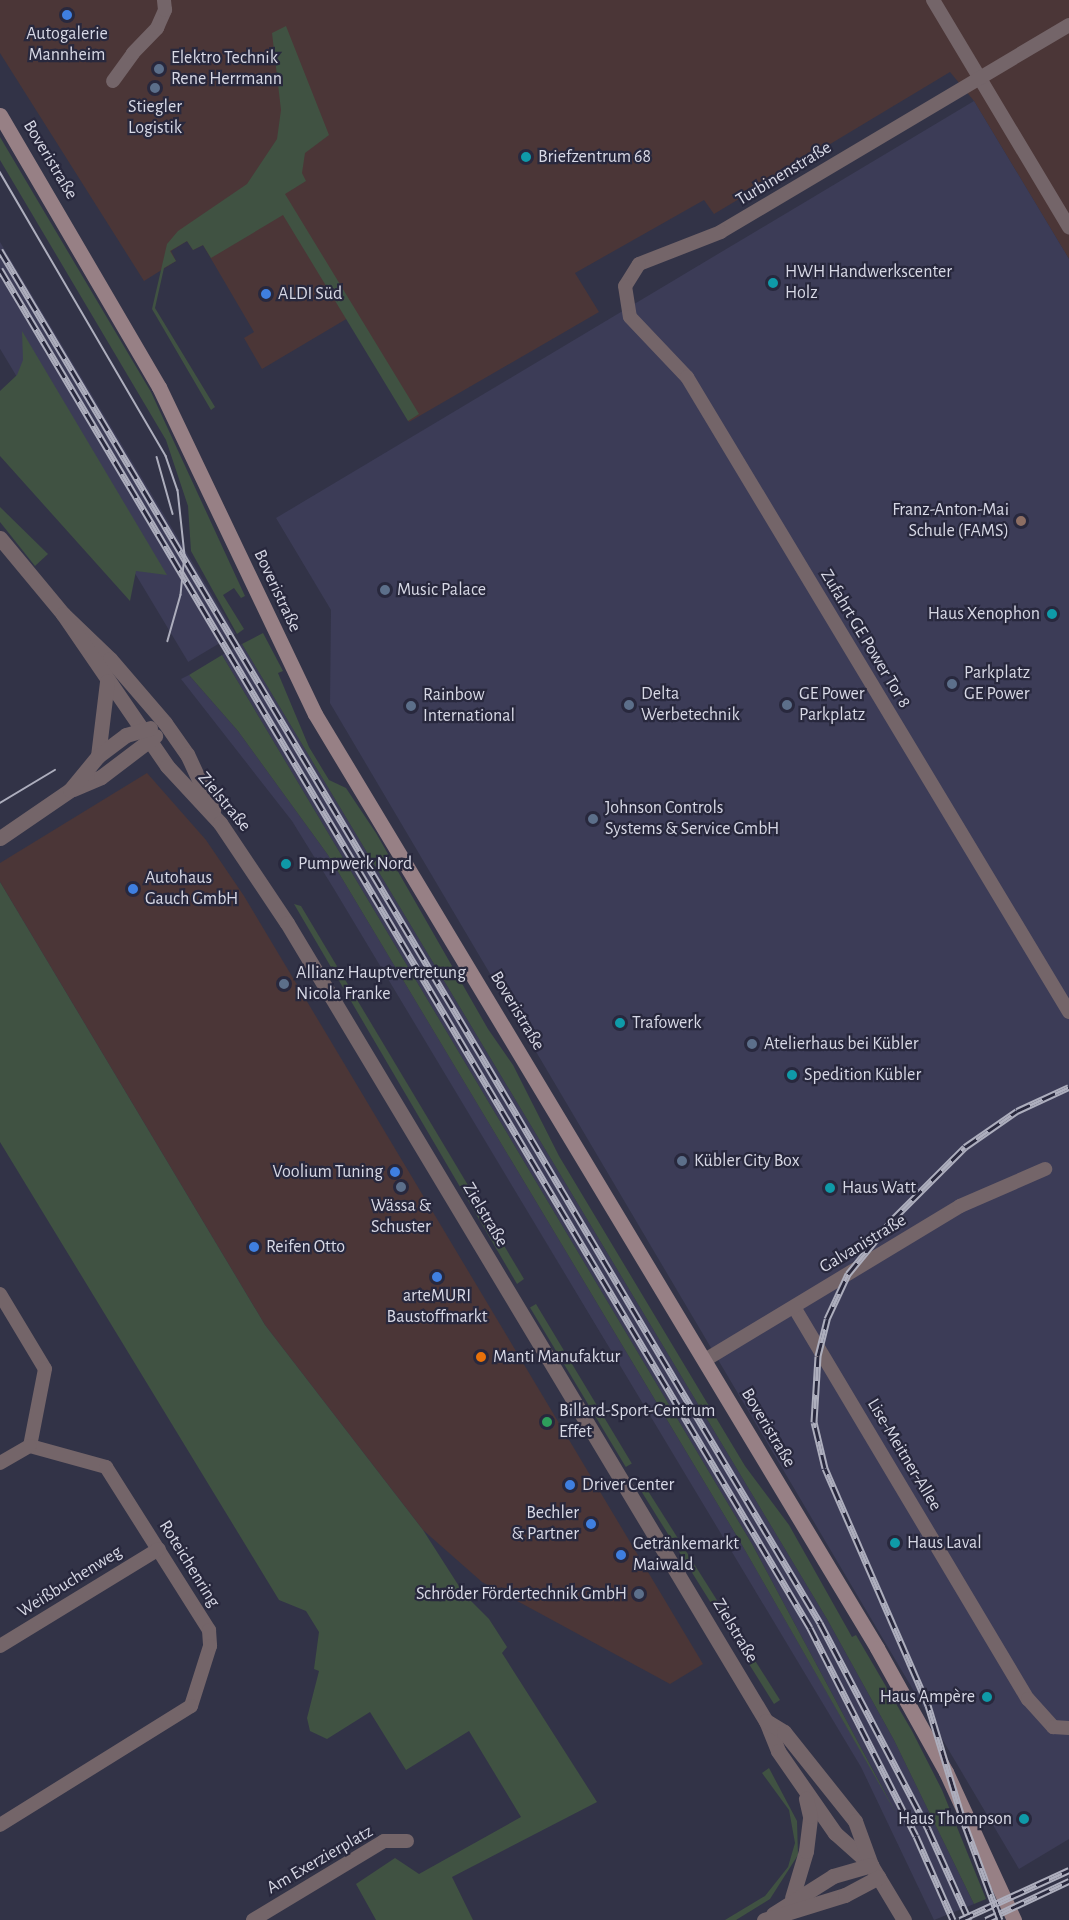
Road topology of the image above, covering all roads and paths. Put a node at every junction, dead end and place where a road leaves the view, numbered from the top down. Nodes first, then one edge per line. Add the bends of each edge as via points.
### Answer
1 (164, 0) edge
2 (933, 0) edge
3 (1069, 25) edge
4 (980, 78) junction
5 (113, 81) dead end
6 (0, 115) edge
7 (1069, 227) edge
8 (625, 304) joint
9 (0, 538) edge
10 (63, 614) junction
11 (107, 682) junction
12 (165, 723) junction
13 (147, 736) junction
14 (98, 756) junction
15 (70, 790) junction
16 (220, 823) junction
17 (0, 838) edge
18 (1066, 1006) edge
19 (1045, 1169) dead end
20 (0, 1294) edge
21 (794, 1307) junction
22 (705, 1360) junction
23 (30, 1446) junction
24 (0, 1463) edge
25 (159, 1549) junction
26 (0, 1646) edge
27 (766, 1721) junction
28 (1069, 1728) edge
29 (805, 1792) junction
30 (0, 1825) edge
31 (407, 1841) dead end
32 (875, 1871) junction
33 (792, 1898) junction
34 (766, 1919) edge
35 (253, 1920) edge
36 (904, 1920) edge
37 (1014, 1920) edge

1 - 5 street via 165,10 157,28
2 - 4 street
3 - 4 street, Turbinenstraße
4 - 7 street
4 - 8 street, Turbinenstraße via 721,232 639,264 625,286
6 - 22 main road, Boveristraße via 159,387 315,714
8 - 18 street, Zufahrt GE Power Tor 8 via 630,317 687,377
9 - 10 street
10 - 11 street, Zielstraße
10 - 12 street via 110,659
11 - 13 street, Zielstraße
11 - 14 street
12 - 13 street
12 - 16 street via 187,754
13 - 14 street via 126,735
13 - 15 street via 102,777
13 - 16 street, Zielstraße via 167,766
14 - 15 street
15 - 17 street
16 - 27 street, Zielstraße via 288,923
19 - 21 street, Galvanistraße via 960,1206
20 - 23 street via 45,1369
21 - 22 street, Galvanistraße
21 - 28 street, Lise-Meitner-Allee via 1028,1699 1053,1726
22 - 37 main road, Boveristraße via 939,1758
23 - 24 street
23 - 25 street, Roteichenring via 106,1467
25 - 26 street, Weißbuchenweg
25 - 30 street, Roteichenring via 209,1630 210,1646 197,1698 182,1712
27 - 29 street, Zielstraße via 778,1751
27 - 32 street, Zielstraße via 784,1732 855,1821
29 - 32 street, Zielstraße via 835,1833
29 - 33 street via 810,1816 806,1851
31 - 35 street, Am Exerzierplatz via 384,1841
32 - 33 street via 850,1868
32 - 34 street via 845,1895
32 - 36 street, Zielstraße
33 - 34 street

